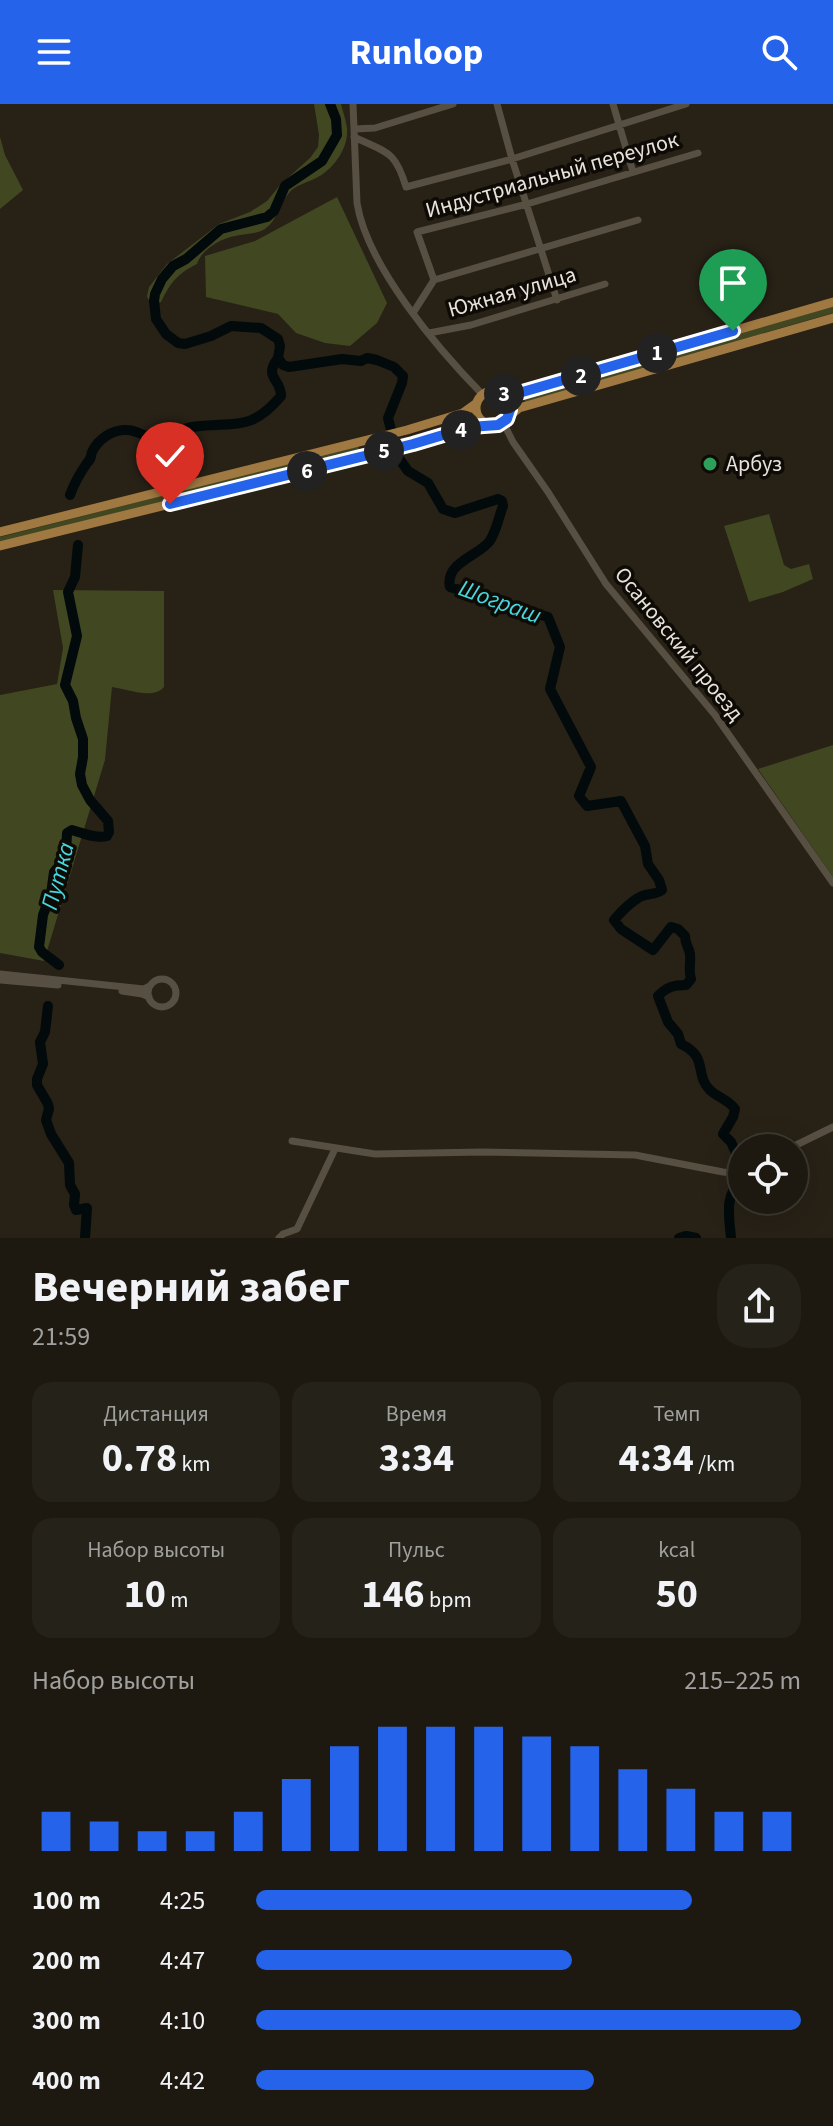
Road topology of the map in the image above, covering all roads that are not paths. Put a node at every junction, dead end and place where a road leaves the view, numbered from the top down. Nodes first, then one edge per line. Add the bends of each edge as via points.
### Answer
1 (353, 104) edge
2 (453, 104) edge
3 (497, 104) edge
4 (613, 104) edge
5 (686, 104) edge
6 (619, 126) junction
7 (354, 133) junction
8 (698, 153) dead end
9 (512, 159) junction
10 (633, 172) junction
11 (527, 204) junction
12 (638, 220) dead end
13 (541, 249) junction
14 (434, 280) junction
15 (605, 284) dead end
16 (557, 300) junction
17 (833, 302) edge
18 (413, 313) junction
19 (833, 318) edge
20 (429, 333) junction
21 (502, 394) junction
22 (480, 399) junction
23 (506, 420) junction
24 (488, 425) junction
25 (0, 532) edge
26 (0, 546) edge
27 (833, 883) edge
28 (0, 977) edge
29 (150, 986) junction
30 (149, 997) junction
31 (833, 1127) edge
32 (808, 1139) edge
33 (292, 1141) dead end
34 (335, 1149) junction
35 (728, 1172) edge
36 (279, 1238) edge

1 - 7 street
2 - 7 street
3 - 9 street
4 - 6 street
5 - 6 street
6 - 9 street
6 - 10 street
7 - 9 street via 394,158 406,187
7 - 18 street via 355,189 363,229
8 - 10 street, Индустриальный переулок
9 - 11 street
10 - 11 street, Индустриальный переулок
11 - 13 street
11 - 14 street, Индустриальный переулок via 417,232
12 - 13 street
13 - 14 street
13 - 16 street
14 - 18 street
15 - 16 street, Южная улица
16 - 20 street, Южная улица
17 - 21 main road
18 - 20 street
19 - 23 main road via 519,408
20 - 22 street
21 - 22 main road via 492,391
21 - 23 main road via 510,405
22 - 24 main road via 476,409
22 - 25 main road via 467,412 407,430
23 - 24 main road
23 - 27 street, Осановский проезд via 513,442 606,584 715,715
24 - 26 main road
28 - 29 street
28 - 30 street
29 - 30 street
29 - 30 street via 169,980 176,995 164,1007
31 - 32 street
33 - 34 street
34 - 35 street via 375,1154 635,1155
34 - 36 street via 297,1229

